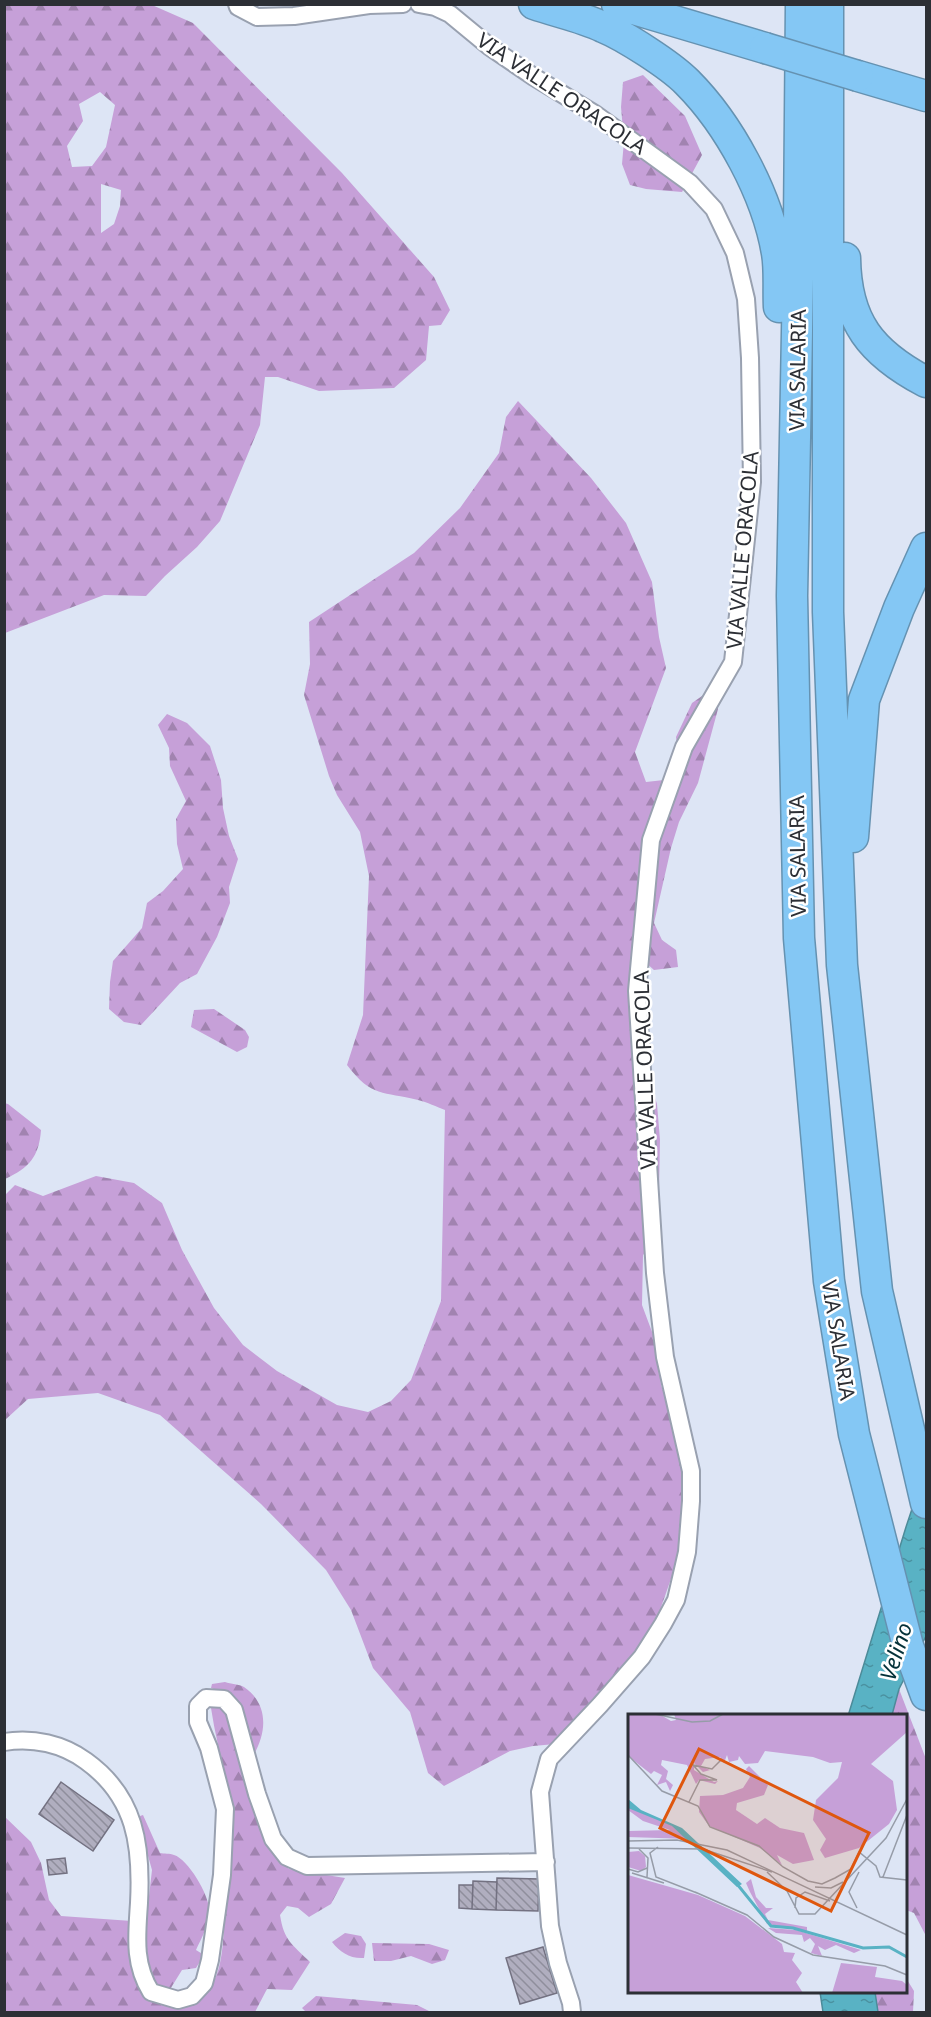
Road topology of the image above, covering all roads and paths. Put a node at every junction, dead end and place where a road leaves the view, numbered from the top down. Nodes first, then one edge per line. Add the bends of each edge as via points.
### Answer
1 (237, 4) edge
2 (403, 4) edge
3 (419, 4) edge
4 (534, 4) edge
5 (617, 4) edge
6 (801, 4) edge
7 (828, 4) edge
8 (838, 4) edge
9 (927, 96) edge
10 (927, 382) edge
11 (927, 548) edge
12 (792, 596) junction
13 (842, 965) junction
14 (927, 1503) edge
15 (927, 1695) edge
16 (4, 1742) edge
17 (546, 1862) junction
18 (572, 2013) edge

1 - 2 street via 257,17
3 - 17 street, VIA VALLE ORACOLA via 450,15 490,47 595,114 690,183 714,209 735,253 746,299 752,482 734,662 684,747 651,840 637,991 655,1273 665,1357 691,1471 687,1552 676,1600 642,1657 549,1759 540,1792
4 - 12 highway via 604,27 685,81 708,105 757,189 777,253
5 - 9 highway, bridge
6 - 12 highway, VIA SALARIA
7 - 13 highway, VIA SALARIA via 828,612
8 - 10 highway via 845,284 865,334 884,356
11 - 13 highway via 864,700
12 - 15 highway, VIA SALARIA via 799,939 829,1281 854,1434 908,1646
13 - 14 highway, VIA SALARIA via 877,1291
16 - 17 street via 39,1740 75,1752 101,1772 121,1795 140,1855 136,1944 143,1979 151,1992 178,2000 192,1996 204,1983 222,1875 225,1809 198,1722 198,1706 206,1698 224,1699 234,1710 256,1794 273,1839 287,1857 307,1866
17 - 18 street, VIA VALLE ORACOLA via 550,1926

